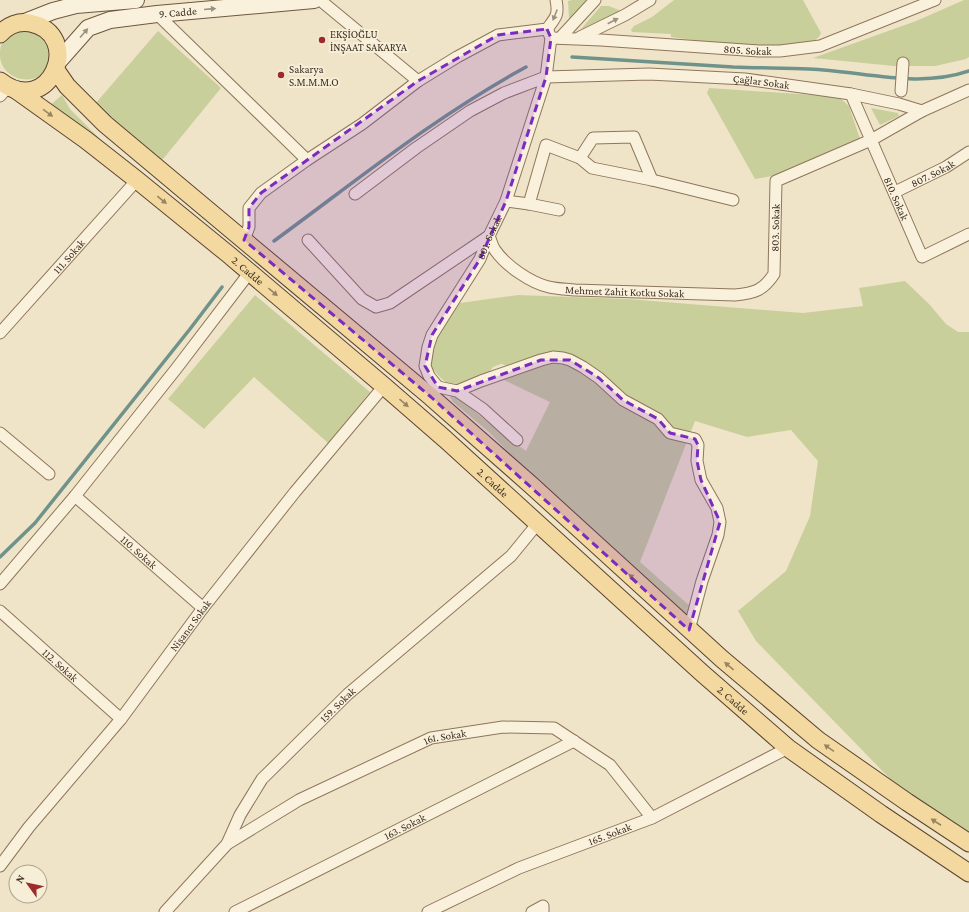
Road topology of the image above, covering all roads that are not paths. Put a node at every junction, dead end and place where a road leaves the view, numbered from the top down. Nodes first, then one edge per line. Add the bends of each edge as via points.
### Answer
1 (136, 0) edge
2 (314, 0) edge
3 (320, 0) edge
4 (556, 0) edge
5 (595, 0) edge
6 (650, 0) edge
7 (935, 0) edge
8 (157, 14) junction
9 (10, 26) edge
10 (553, 35) junction
11 (578, 39) junction
12 (903, 63) dead end
13 (57, 66) junction
14 (546, 77) junction
15 (418, 81) junction
16 (4, 86) edge
17 (969, 90) edge
18 (901, 91) dead end
19 (851, 94) junction
20 (922, 111) junction
21 (871, 140) junction
22 (969, 152) edge
23 (580, 158) junction
24 (307, 160) junction
25 (137, 180) junction
26 (652, 180) junction
27 (895, 192) junction
28 (355, 194) dead end
29 (733, 200) dead end
30 (506, 201) junction
31 (529, 204) junction
32 (559, 210) dead end
33 (969, 234) edge
34 (489, 236) junction
35 (244, 240) junction
36 (308, 240) dead end
37 (250, 272) junction
38 (774, 274) joint
39 (0, 333) edge
40 (384, 386) junction
41 (458, 391) junction
42 (435, 392) junction
43 (0, 433) edge
44 (517, 440) dead end
45 (49, 474) dead end
46 (75, 496) junction
47 (538, 523) junction
48 (0, 584) edge
49 (203, 608) junction
50 (0, 611) edge
51 (690, 630) junction
52 (121, 719) junction
53 (574, 741) junction
54 (788, 748) junction
55 (652, 818) junction
56 (969, 843) edge
57 (227, 844) junction
58 (0, 866) edge
59 (969, 873) edge
60 (543, 909) edge
61 (165, 912) edge
62 (235, 912) edge
63 (428, 912) edge
64 (532, 912) edge

1 - 9 main road via 76,5
8 -> 2 main road, 9. Cadde
3 - 15 street
4 -> 10 street via 558,10
5 - 10 street
11 -> 6 street
7 - 11 street, 805. Sokak via 820,46 787,50 759,51
13 -> 8 main road, 9. Cadde via 88,28 110,20
8 - 24 street
9 - 13 main road via 37,25 47,31 58,51
10 - 11 street, 805. Sokak
10 - 14 street, 801. Sokak
10 - 15 street, 805. Sokak via 498,35
12 - 18 street
13 - 16 main road via 51,78 40,87 26,91
13 - 35 main road, 2. Cadde via 67,86 105,124
14 - 19 street, Çağlar Sokak via 648,74 745,79
14 - 28 street, Çağlar Sokak via 504,93 470,111
14 - 30 street, 801. Sokak
15 - 24 street, 805. Sokak via 362,124
16 -> 25 main road, 2. Cadde via 86,140
17 - 20 street
19 - 20 street, Çağlar Sokak
19 - 21 street, 810. Sokak
20 - 21 street
21 - 27 street, 810. Sokak
21 - 38 street, 803. Sokak via 776,181
22 - 27 street, 807. Sokak via 946,167
23 - 26 street via 592,168
23 - 26 street via 593,138 634,137
23 - 31 street via 546,145
24 - 35 street, 805. Sokak via 261,193 249,208 249,227
25 -> 37 main road, 2. Cadde
25 - 39 street, 111. Sokak
26 - 29 street
27 - 33 street, 810. Sokak via 922,257
30 - 31 street
30 - 34 street, 801. Sokak
31 - 32 street
34 - 36 street via 390,303 376,307 362,299
34 - 38 street, Mehmet Zahit Kotku Sokak via 495,250 521,274 550,288 735,295 750,294 762,288
34 - 42 street, 801. Sokak via 480,259 432,334 425,366
35 - 42 main road, 2. Cadde
37 -> 40 main road, 2. Cadde
37 - 46 street
40 -> 47 main road, 2. Cadde
40 - 49 street, Nişancı Sokak
41 - 42 street
41 - 44 street via 483,409
41 - 51 street via 541,360 563,358 583,367 623,400 658,419 670,433 695,440 698,445 697,461 701,480 717,508 720,522
51 -> 42 main road, 2. Cadde via 531,485
43 - 45 street
46 - 48 street
46 - 49 street, 110. Sokak
47 - 54 main road, 2. Cadde
47 - 57 street, 159. Sokak via 511,556 348,694 262,779 240,815
49 - 52 street, Nişancı Sokak
50 - 52 street, 112. Sokak
56 -> 51 main road, 2. Cadde via 818,740
52 - 58 street, Nişancı Sokak via 28,827
53 - 55 street, 161. Sokak via 610,765
53 - 57 street, 161. Sokak via 554,728 503,727 431,738 299,800
53 - 62 street, 163. Sokak
54 - 55 street, 165. Sokak
54 - 59 main road, 2. Cadde
55 - 63 street, 165. Sokak via 519,868
57 - 61 street, 159. Sokak
60 - 64 street

